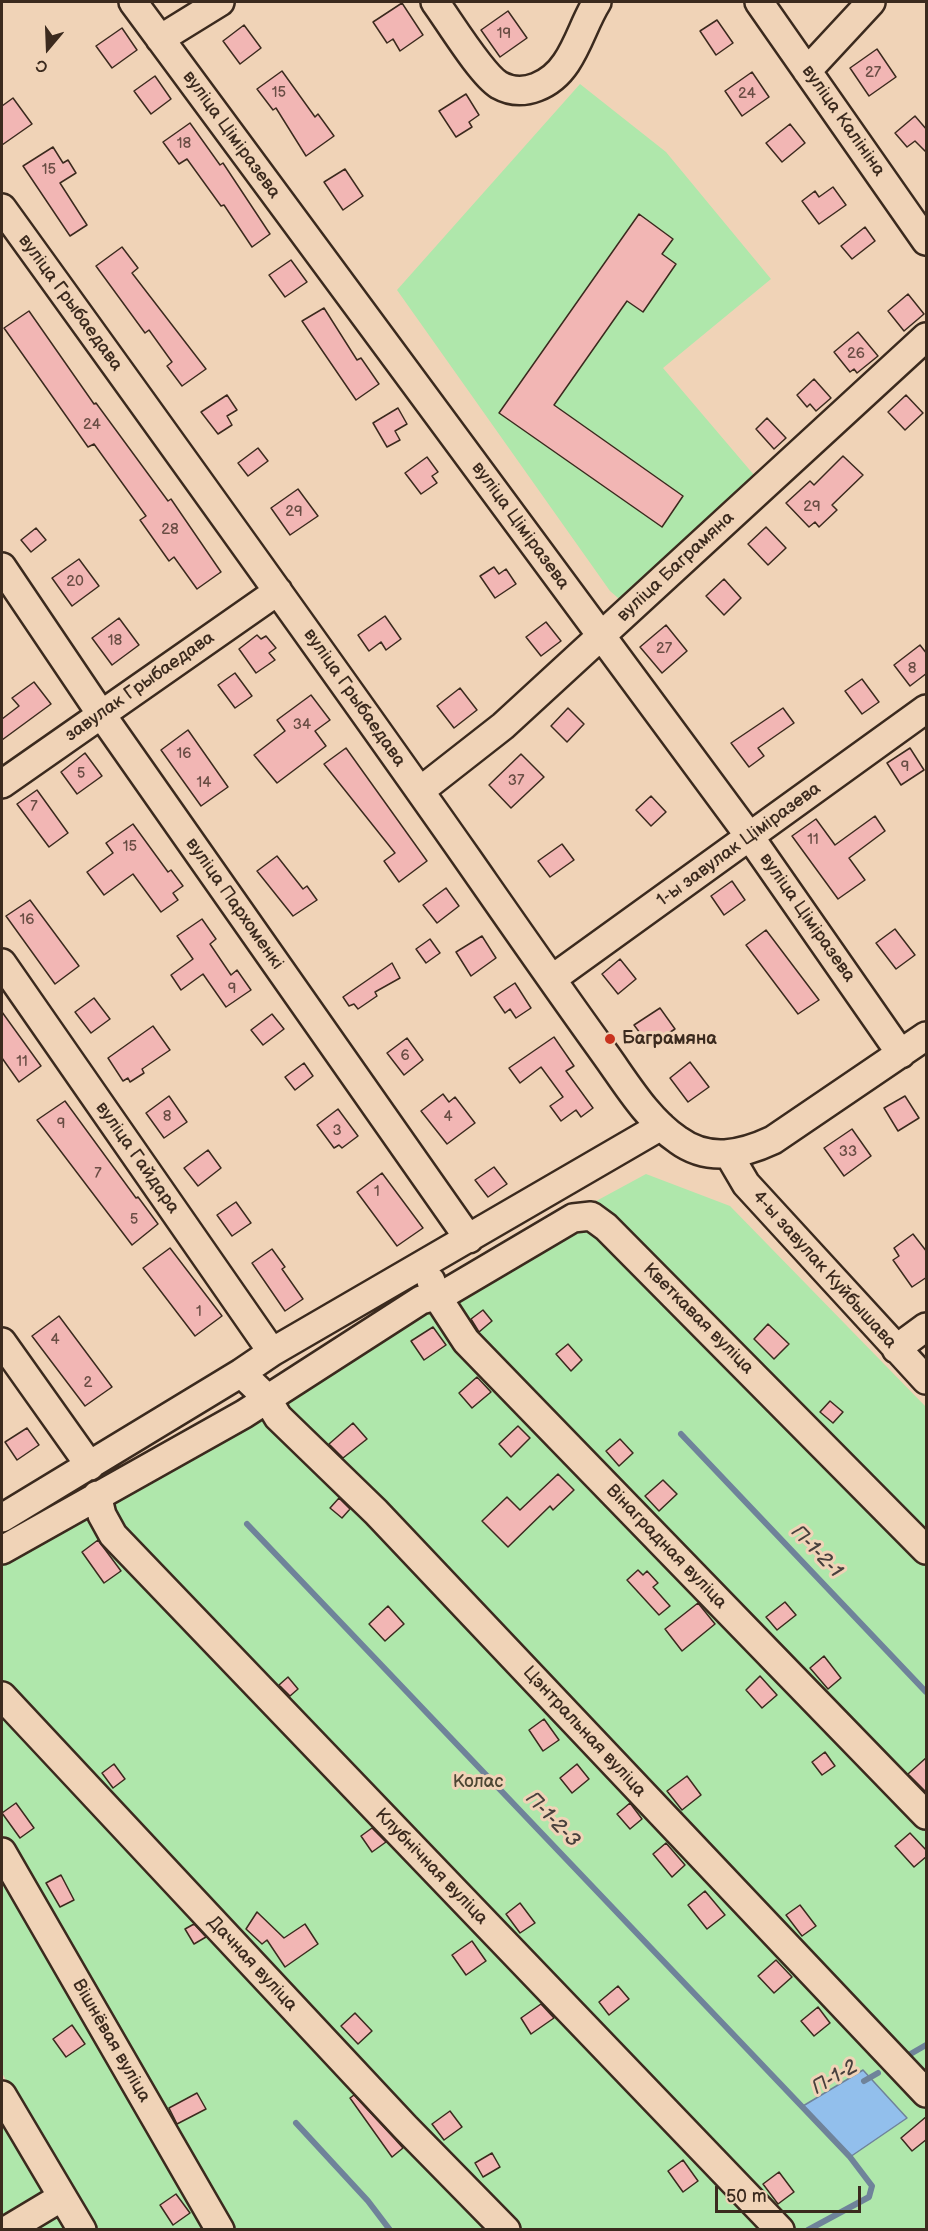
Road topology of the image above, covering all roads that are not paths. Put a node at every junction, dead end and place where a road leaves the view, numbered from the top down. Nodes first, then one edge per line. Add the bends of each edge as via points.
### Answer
1 (134, 2) edge
2 (220, 2) edge
3 (435, 2) edge
4 (597, 2) edge
5 (759, 2) edge
6 (871, 2) edge
7 (160, 39) junction
8 (807, 71) junction
9 (2, 208) edge
10 (927, 241) edge
11 (927, 337) edge
12 (2, 567) edge
13 (278, 591) junction
14 (601, 636) junction
15 (927, 710) edge
16 (101, 714) junction
17 (2, 784) edge
18 (420, 790) junction
19 (750, 837) junction
20 (2, 963) edge
21 (552, 980) junction
22 (927, 1036) edge
23 (901, 1054) junction
24 (661, 1125) junction
25 (729, 1155) junction
26 (469, 1239) junction
27 (426, 1265) junction
28 (436, 1295) junction
29 (927, 1327) edge
30 (2, 1342) edge
31 (896, 1349) junction
32 (272, 1352) junction
33 (241, 1373) junction
34 (927, 1380) edge
35 (266, 1397) junction
36 (90, 1466) junction
37 (97, 1495) junction
38 (2, 1518) edge
39 (2, 1550) edge
40 (927, 1550) edge
41 (2, 1696) edge
42 (927, 1815) edge
43 (2, 1852) edge
44 (927, 2093) edge
45 (2, 2095) edge
46 (62, 2197) junction
47 (7, 2229) edge
48 (82, 2229) edge
49 (220, 2229) edge
50 (506, 2229) edge
51 (780, 2229) edge

1 - 7 street, вуліца Ціміразева
2 - 7 street
3 - 4 street via 487,73 499,85 516,90 537,88 555,77 567,62
5 - 8 street, вуліца Калініна
6 - 8 street
7 - 14 street, вуліца Ціміразева
8 - 10 street, вуліца Калініна
9 - 13 street, вуліца Грыбаедава
11 - 14 street, вуліца Баграмяна
12 - 16 street, вуліца Пархоменкі
13 - 16 street, завулак Грыбаедава
13 - 18 street, вуліца Грыбаедава
14 - 18 street, вуліца Баграмяна via 503,726
14 - 19 street, вуліца Ціміразева
15 - 19 street, 1-ы завулак Ціміразева
16 - 17 street, завулак Грыбаедава
16 - 26 street, вуліца Пархоменкі
18 - 21 street, вуліца Грыбаедава
19 - 21 street, 1-ы завулак Ціміразева
19 - 23 street, вуліца Ціміразева
20 - 32 street, вуліца Гайдара
21 - 24 street, вуліца Грыбаедава
22 - 23 street
23 - 25 street via 773,1140
24 - 25 street, вуліца Грыбаедава via 679,1141 704,1153
24 - 26 street
25 - 31 street, 4-ы завулак Куйбышава via 746,1184
26 - 27 street
27 - 28 street, Вінаградная вуліца
27 - 32 street
28 - 35 street via 393,1316
28 - 40 street, Кветкавая вуліца via 446,1293 573,1218 591,1216
28 - 42 street, Вінаградная вуліца via 466,1341
29 - 31 street
30 - 36 street
31 - 34 street, 4-ы завулак Куйбышава
32 - 33 street
33 - 35 street, Цэнтральная вуліца
33 - 36 street
35 - 37 street via 244,1414
35 - 44 street, Цэнтральная вуліца via 278,1417 376,1512
36 - 38 street
37 - 39 street
37 - 51 street, Клубнічная вуліца via 113,1535
41 - 50 street, Дачная вуліца via 405,2127
43 - 49 street, Вішнёвая вуліца
45 - 46 street
46 - 47 street
46 - 48 street

